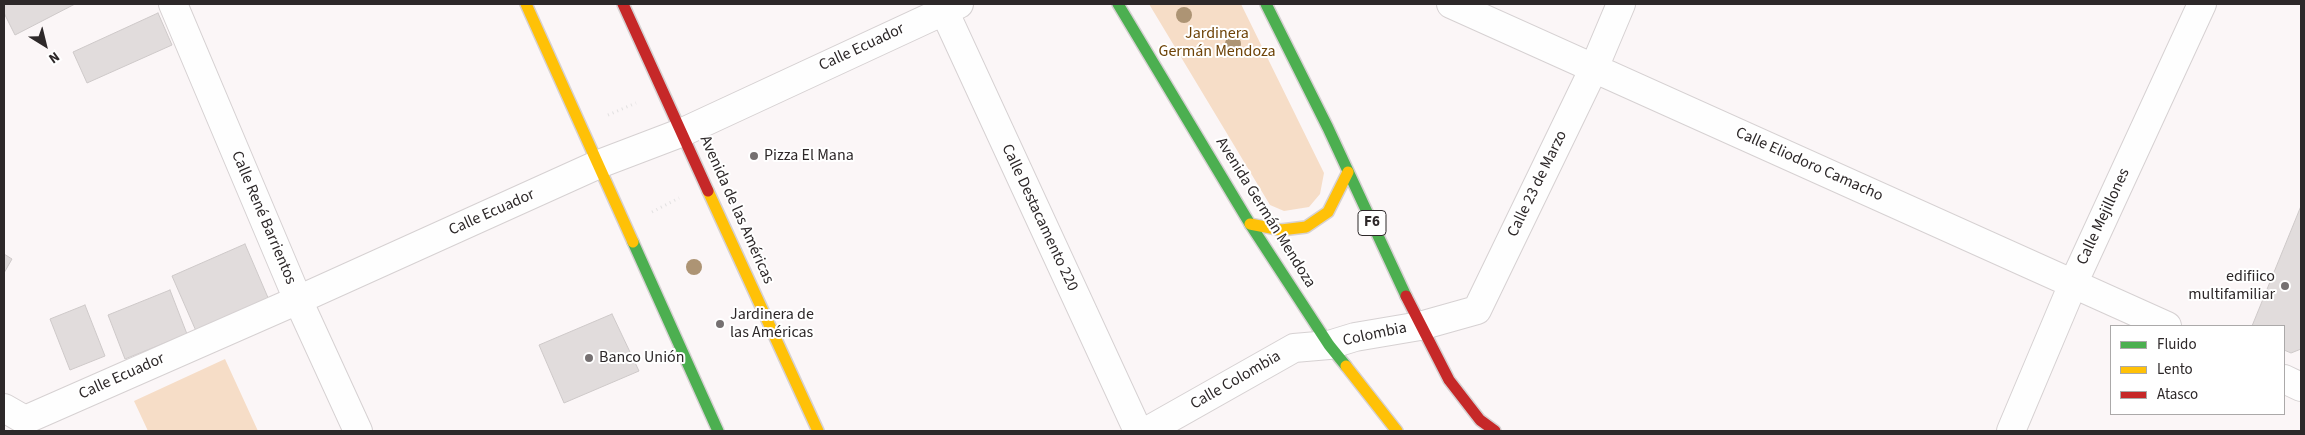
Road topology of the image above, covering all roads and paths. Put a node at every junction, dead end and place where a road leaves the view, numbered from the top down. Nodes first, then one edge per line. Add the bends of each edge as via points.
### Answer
1 (173, 4) edge
2 (526, 4) edge
3 (623, 4) edge
4 (1118, 4) edge
5 (1266, 4) edge
6 (1451, 4) edge
7 (1621, 4) edge
8 (2202, 4) edge
9 (948, 6) edge
10 (1594, 68) junction
11 (662, 88) junction
12 (580, 123) junction
13 (683, 132) junction
14 (599, 164) junction
15 (1348, 172) junction
16 (708, 187) junction
17 (624, 222) junction
18 (1250, 224) junction
19 (2073, 284) junction
20 (298, 300) junction
21 (2165, 325) edge
22 (1420, 326) junction
23 (1329, 345) junction
24 (2285, 379) edge
25 (2301, 387) edge
26 (17, 420) edge
27 (358, 431) edge
28 (718, 431) edge
29 (818, 431) edge
30 (1138, 431) edge
31 (1147, 431) edge
32 (1397, 431) edge
33 (1495, 431) edge
34 (2011, 431) edge

1 - 20 street, Calle René Barrientos
2 - 12 main road
3 - 11 main road, Avenida de las Américas
4 - 18 main road, Avenida Germán Mendoza
5 - 15 main road, F6
6 - 10 street, Calle Eliodoro Camacho
7 - 10 street, Calle 23 de Marzo
8 - 19 street, Calle Mejillones
9 - 13 street, Calle Ecuador
9 - 30 street, Calle Destacamento 220
10 - 19 street, Calle Eliodoro Camacho
10 - 22 street, Calle 23 de Marzo via 1477,310
11 - 12 path via 651,92 644,100 604,117 592,116
11 - 13 main road, Avenida de las Américas
12 - 14 main road
13 - 14 street, Calle Ecuador
13 - 16 main road, Avenida de las Américas
14 - 17 main road
14 - 20 street, Calle Ecuador
15 - 18 main road via 1328,212 1306,227 1281,230
15 - 22 main road, F6
16 - 17 path
16 - 29 main road, Avenida de las Américas
17 - 28 main road
18 - 23 main road, Avenida Germán Mendoza
19 - 21 street, Calle Eliodoro Camacho
19 - 34 street, Calle Mejillones
20 - 26 street, Calle Ecuador
20 - 27 street, Calle René Barrientos
22 - 23 street, Colombia via 1355,337
22 - 33 main road, F6 via 1449,380 1480,420
23 - 31 street, Calle Colombia via 1294,348
23 - 32 main road, Avenida Germán Mendoza
24 - 25 street

